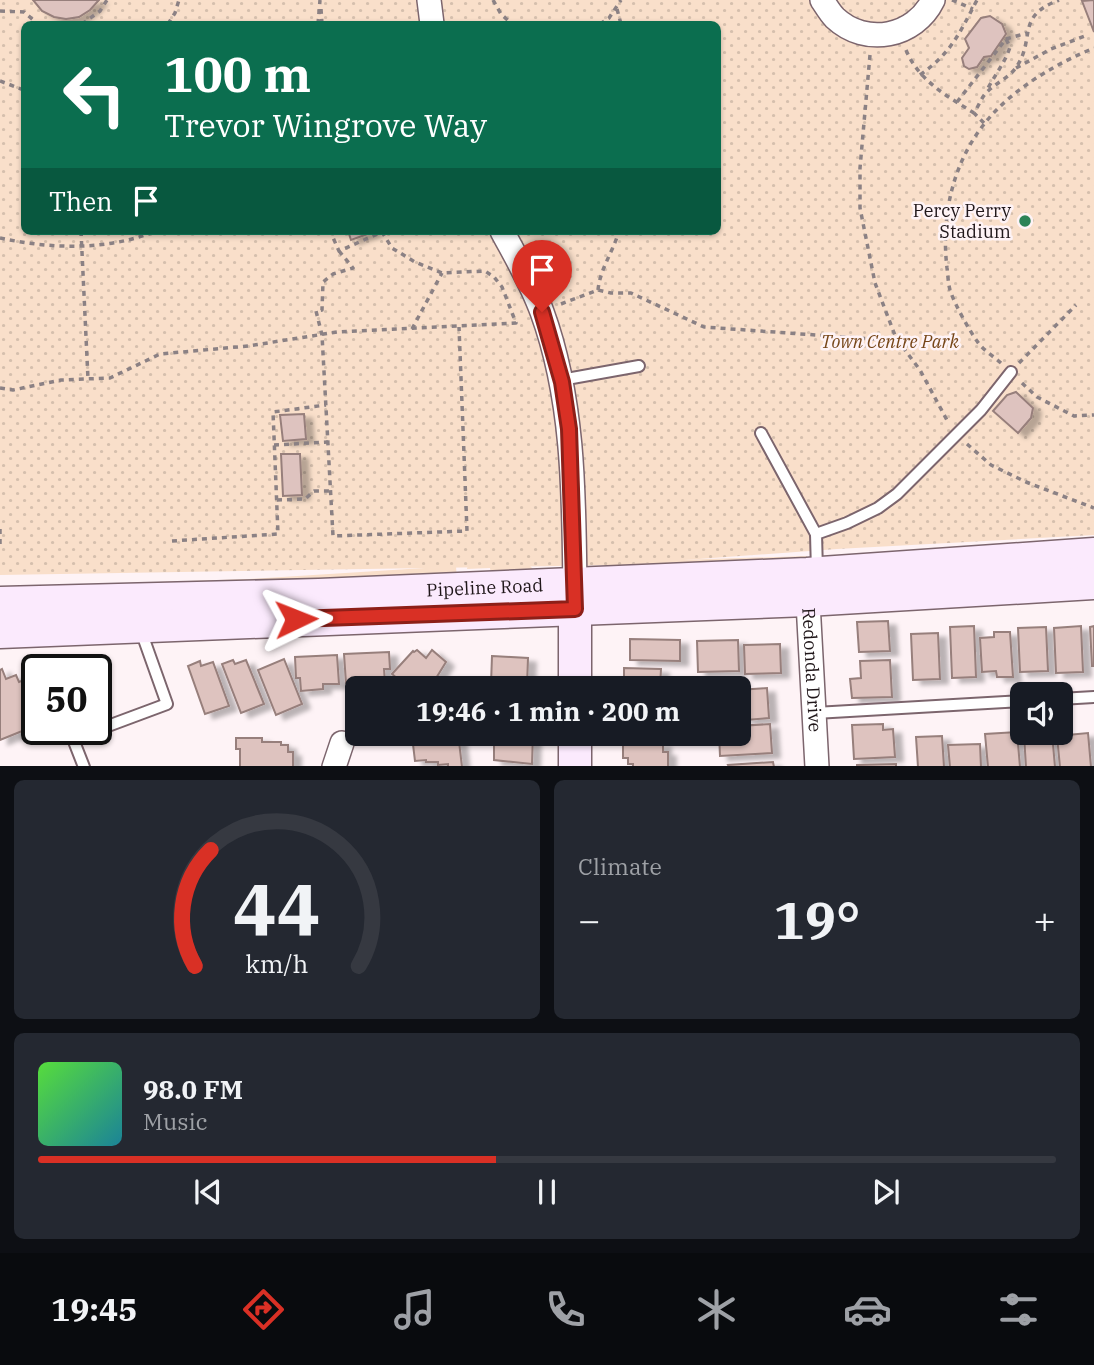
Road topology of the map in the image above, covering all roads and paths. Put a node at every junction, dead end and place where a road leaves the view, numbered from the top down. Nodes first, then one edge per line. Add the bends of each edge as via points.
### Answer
1 (107, 0) edge
2 (179, 0) edge
3 (320, 0) edge
4 (429, 0) edge
5 (493, 0) edge
6 (621, 0) edge
7 (822, 0) edge
8 (933, 0) edge
9 (952, 0) edge
10 (977, 0) edge
11 (1059, 0) edge
12 (616, 7) junction
13 (973, 9) junction
14 (0, 11) edge
15 (34, 21) edge
16 (86, 21) edge
17 (170, 21) edge
18 (320, 21) edge
19 (432, 21) edge
20 (509, 21) edge
21 (604, 21) edge
22 (620, 21) edge
23 (901, 31) junction
24 (1027, 33) junction
25 (871, 36) junction
26 (1085, 36) dead end
27 (1006, 39) junction
28 (1094, 48) edge
29 (1014, 69) junction
30 (920, 75) junction
31 (0, 81) edge
32 (21, 89) edge
33 (985, 94) junction
34 (957, 103) junction
35 (974, 113) junction
36 (984, 123) junction
37 (82, 235) edge
38 (146, 235) edge
39 (332, 235) edge
40 (375, 235) edge
41 (384, 235) edge
42 (504, 235) edge
43 (618, 235) edge
44 (0, 237) edge
45 (83, 247) junction
46 (339, 251) junction
47 (442, 273) junction
48 (598, 290) junction
49 (561, 304) dead end
50 (1076, 305) dead end
51 (459, 327) junction
52 (412, 329) junction
53 (322, 335) junction
54 (896, 338) junction
55 (639, 366) dead end
56 (1011, 372) junction
57 (88, 379) junction
58 (561, 380) junction
59 (1, 389) edge
60 (326, 405) junction
61 (1094, 415) edge
62 (761, 433) dead end
63 (955, 434) junction
64 (328, 442) junction
65 (274, 445) junction
66 (330, 491) junction
67 (277, 500) junction
68 (1094, 508) edge
69 (0, 529) edge
70 (816, 534) junction
71 (172, 541) dead end
72 (0, 545) edge
73 (1094, 554) edge
74 (810, 583) junction
75 (1094, 583) edge
76 (575, 596) junction
77 (0, 603) edge
78 (139, 625) junction
79 (0, 632) edge
80 (575, 676) edge
81 (1094, 697) edge
82 (1073, 698) edge
83 (1010, 702) edge
84 (815, 713) junction
85 (342, 743) dead end
86 (575, 746) edge
87 (84, 766) edge
88 (334, 766) edge
89 (575, 766) edge
90 (817, 766) edge

1 - 16 path
2 - 17 path
3 - 18 path
4 - 19 street
5 - 20 path
6 - 12 path
7 - 25 street via 851,30
8 - 23 street via 918,21
9 - 13 path
10 - 13 path
11 - 24 path via 1035,12
12 - 21 path
12 - 22 path
13 - 30 path via 955,43
14 - 15 path via 24,12
23 - 25 street
23 - 30 path
24 - 27 path
24 - 29 path
25 - 54 path via 860,208 876,283
26 - 29 path
27 - 33 path via 1010,47 1006,60
27 - 34 path
28 - 36 path via 1044,74
29 - 33 path
30 - 34 path
31 - 32 path
33 - 35 path
34 - 35 path
35 - 36 path
36 - 56 path via 955,179 943,239 950,289 978,342
37 - 45 path
38 - 45 path
39 - 46 path
40 - 46 path
41 - 47 path via 392,247
42 - 58 street via 542,312
43 - 48 path
44 - 45 path
45 - 57 path
46 - 53 path via 353,268 323,282 322,310 316,311
47 - 51 path via 485,271 495,277 516,323
47 - 52 path
48 - 49 path
48 - 54 path via 631,293 704,327
50 - 56 path
51 - 52 path
51 - 66 path via 467,531 333,536
52 - 53 path
53 - 57 path via 160,355 110,378
53 - 60 path
54 - 63 path
55 - 58 lane
56 - 61 path via 1037,397 1074,416
56 - 63 lane
57 - 59 path
58 - 76 street via 569,429
60 - 64 path
60 - 65 path via 273,412
62 - 70 lane
63 - 68 path via 990,465
63 - 70 lane via 878,508
64 - 65 path
64 - 66 path
65 - 67 path
66 - 67 path via 314,491 305,499
67 - 71 path via 278,534
69 - 72 path
70 - 74 lane
73 - 74 main road, Pipeline Road
74 - 75 main road, Pipeline Road
74 - 76 main road, Pipeline Road
74 - 84 street, Redonda Drive
76 - 77 main road, Pipeline Road via 319,594
76 - 78 main road, Pipeline Road
76 - 80 main road
78 - 79 main road, Pipeline Road
78 - 87 lane via 167,704 73,739
81 - 82 lane
83 - 84 lane
84 - 90 street, Redonda Drive
85 - 88 street
86 - 89 main road

